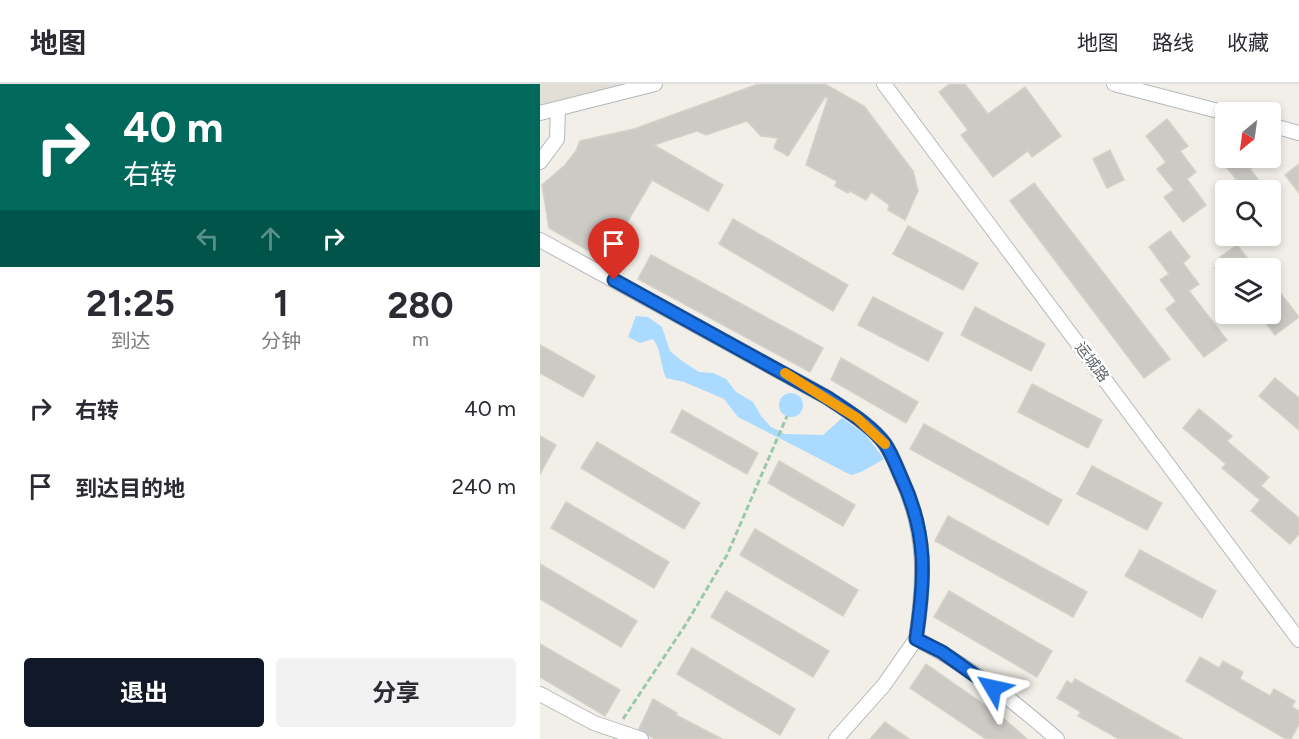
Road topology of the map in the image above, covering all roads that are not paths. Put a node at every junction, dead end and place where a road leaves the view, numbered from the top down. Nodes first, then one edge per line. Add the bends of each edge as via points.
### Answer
1 (655, 84) edge
2 (885, 84) edge
3 (1114, 84) edge
4 (558, 109) junction
5 (1215, 110) edge
6 (540, 113) edge
7 (1281, 128) edge
8 (1299, 133) edge
9 (540, 162) edge
10 (540, 240) edge
11 (916, 639) junction
12 (1299, 640) edge
13 (540, 694) edge
14 (641, 739) edge
15 (836, 739) edge
16 (1057, 739) edge

1 - 4 street
2 - 12 street, 运城路
3 - 5 street
4 - 6 street
4 - 9 street via 557,139
7 - 8 street
10 - 11 street via 828,398 885,444 910,497 922,542 924,579
11 - 15 street via 884,685
11 - 16 street via 979,677
13 - 14 street via 594,723

